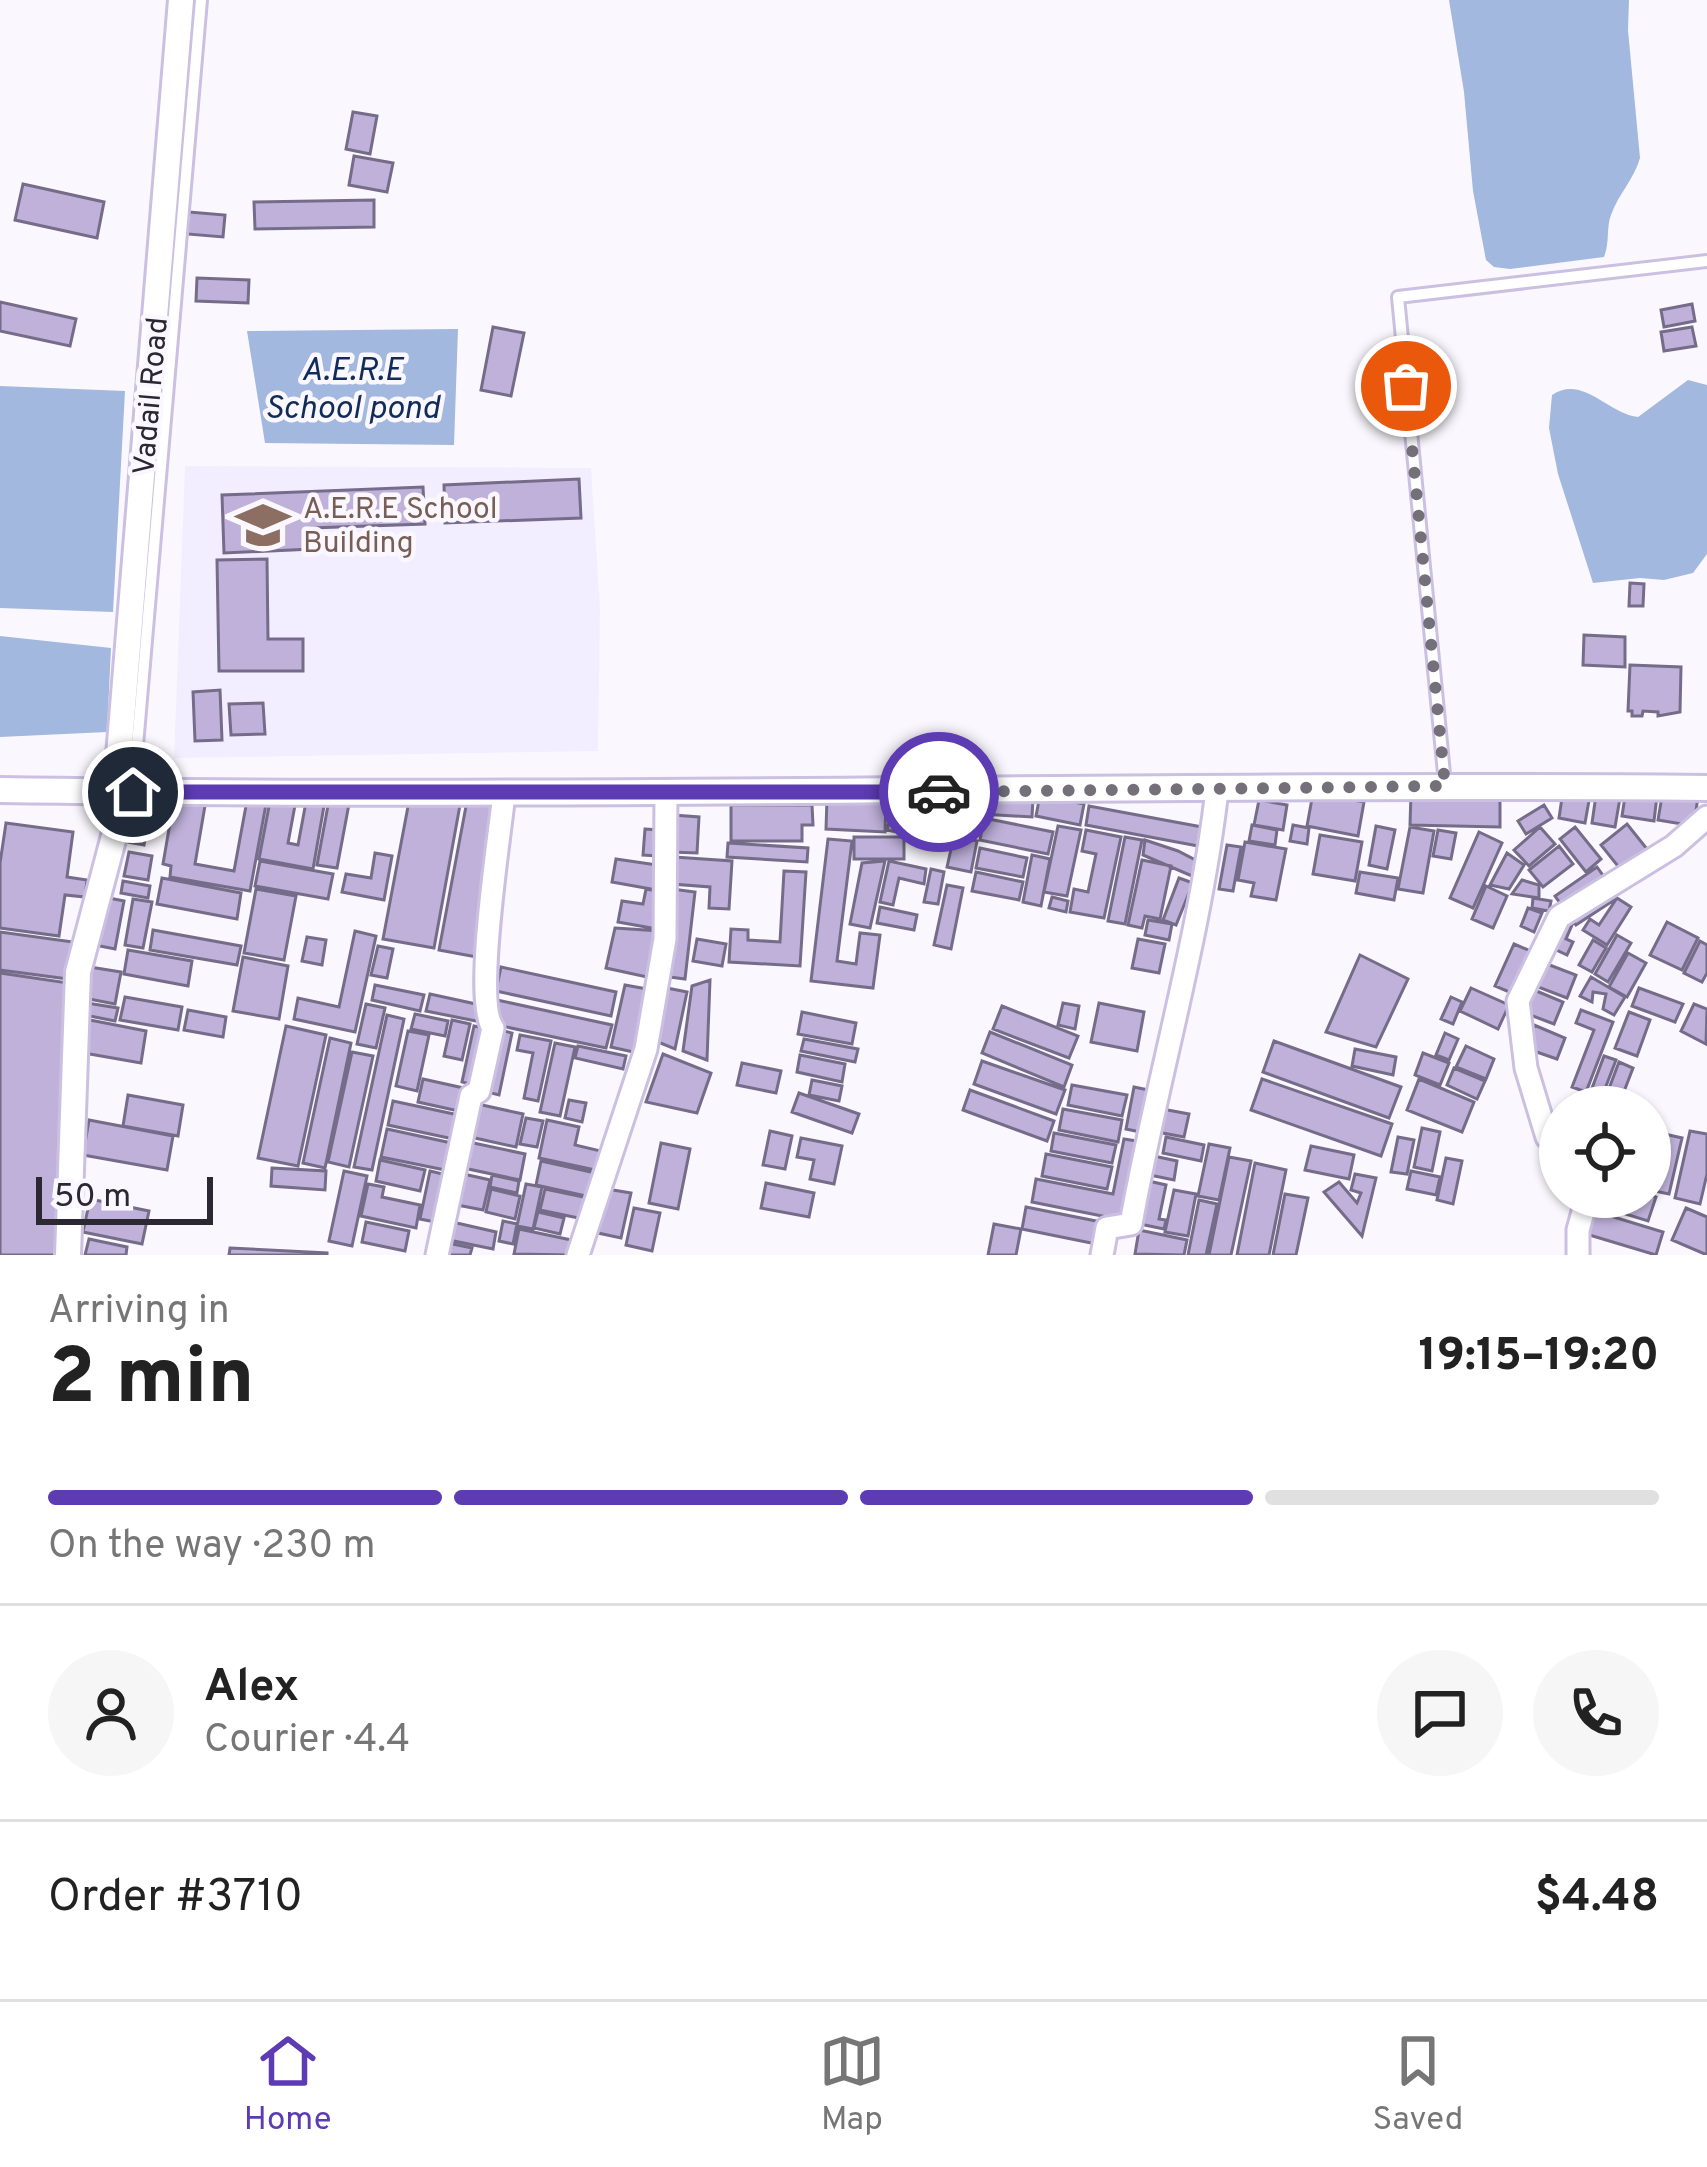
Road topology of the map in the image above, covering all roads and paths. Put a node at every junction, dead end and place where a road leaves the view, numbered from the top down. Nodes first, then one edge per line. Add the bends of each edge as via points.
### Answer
1 (182, 0) edge
2 (201, 0) edge
3 (1707, 261) edge
4 (1445, 786) junction
5 (1707, 788) edge
6 (0, 790) edge
7 (1217, 790) junction
8 (125, 792) junction
9 (504, 793) junction
10 (666, 793) junction
11 (1707, 817) edge
12 (1539, 1112) edge
13 (1581, 1218) edge
14 (68, 1255) edge
15 (436, 1255) edge
16 (578, 1255) edge
17 (1102, 1255) edge
18 (1578, 1255) edge

1 - 8 street, Vadail Road
2 - 8 lane
3 - 4 lane via 1398,297
4 - 5 street
4 - 7 street
6 - 8 street
7 - 10 street
7 - 17 street via 1207,878 1131,1224 1107,1228
8 - 9 street
8 - 14 street, Vadail Road via 78,973
9 - 10 street
9 - 15 street via 485,978 493,1028
10 - 16 street via 665,940 646,1049
11 - 12 street via 1559,917 1518,1001
13 - 18 street

